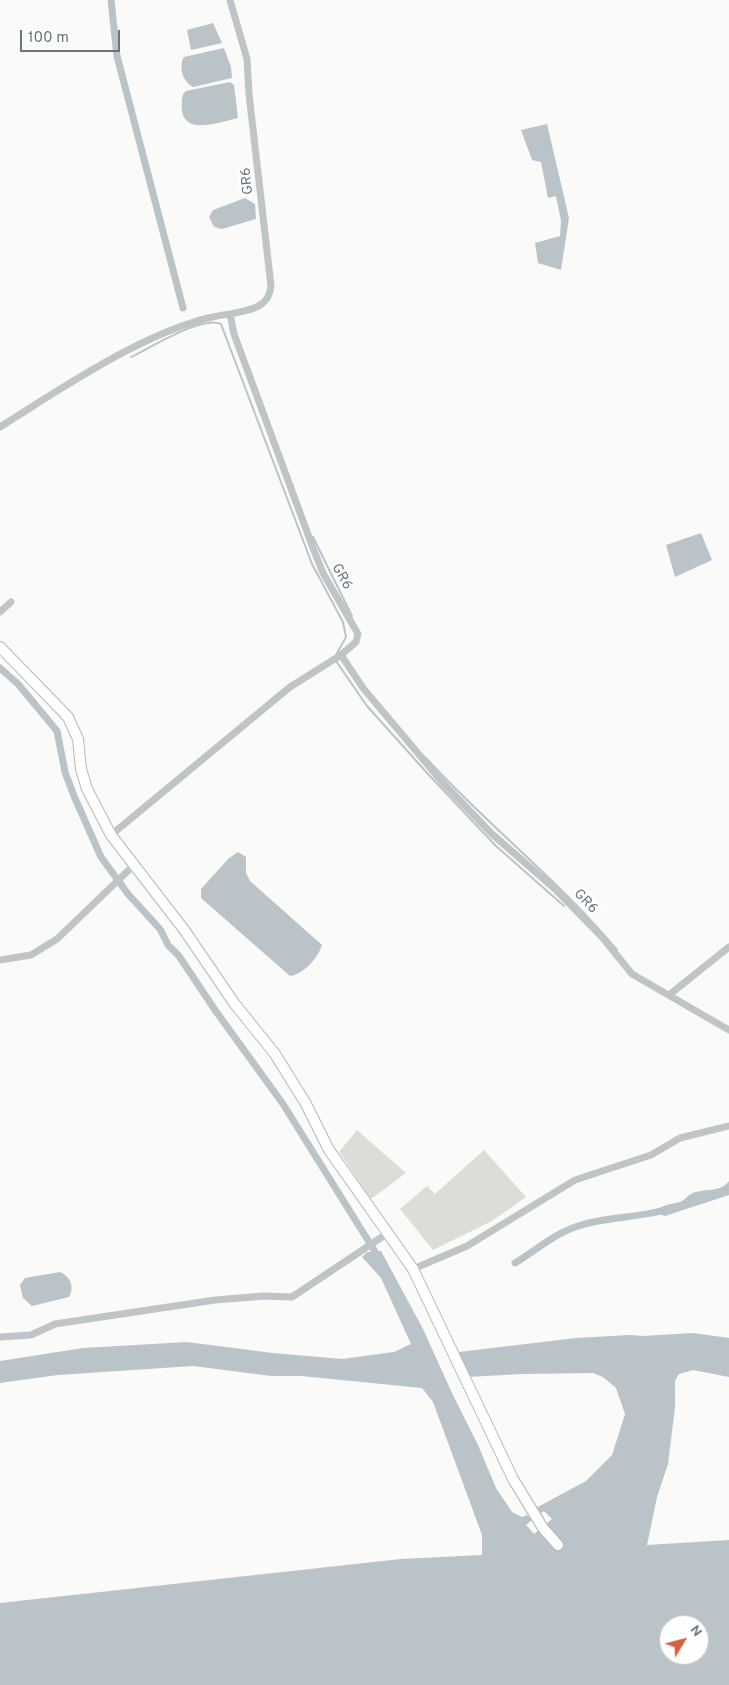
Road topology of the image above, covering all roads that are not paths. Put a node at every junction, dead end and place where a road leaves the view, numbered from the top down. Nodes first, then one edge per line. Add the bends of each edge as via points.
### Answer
1 (230, 0) edge
2 (230, 314) junction
3 (0, 427) edge
4 (12, 602) dead end
5 (0, 612) edge
6 (0, 647) edge
7 (341, 655) junction
8 (111, 835) junction
9 (131, 868) junction
10 (729, 947) edge
11 (0, 960) edge
12 (669, 995) junction
13 (729, 1030) edge
14 (729, 1126) edge
15 (385, 1235) junction
16 (413, 1268) junction
17 (0, 1337) edge
18 (558, 1545) dead end

1 - 2 street, GR6 via 249,75 271,286 268,300 263,304 252,310
2 - 3 street via 187,323 126,352
2 - 7 street, GR6 via 234,334 323,573 358,634 356,642
4 - 5 street
6 - 8 main road via 75,729 87,790
7 - 8 street via 290,687
7 - 12 street, GR6 via 412,749 492,834 554,888 602,937 632,974
8 - 9 main road
9 - 11 street via 71,927 42,950 22,958
9 - 15 main road via 185,931 234,1003 275,1054 306,1104 329,1150
10 - 12 street
12 - 13 street, GR6
14 - 16 street via 680,1138 651,1155 575,1180 467,1246
15 - 16 main road
15 - 17 street via 292,1297 215,1300 55,1324 31,1335
16 - 18 main road via 513,1479 543,1528

